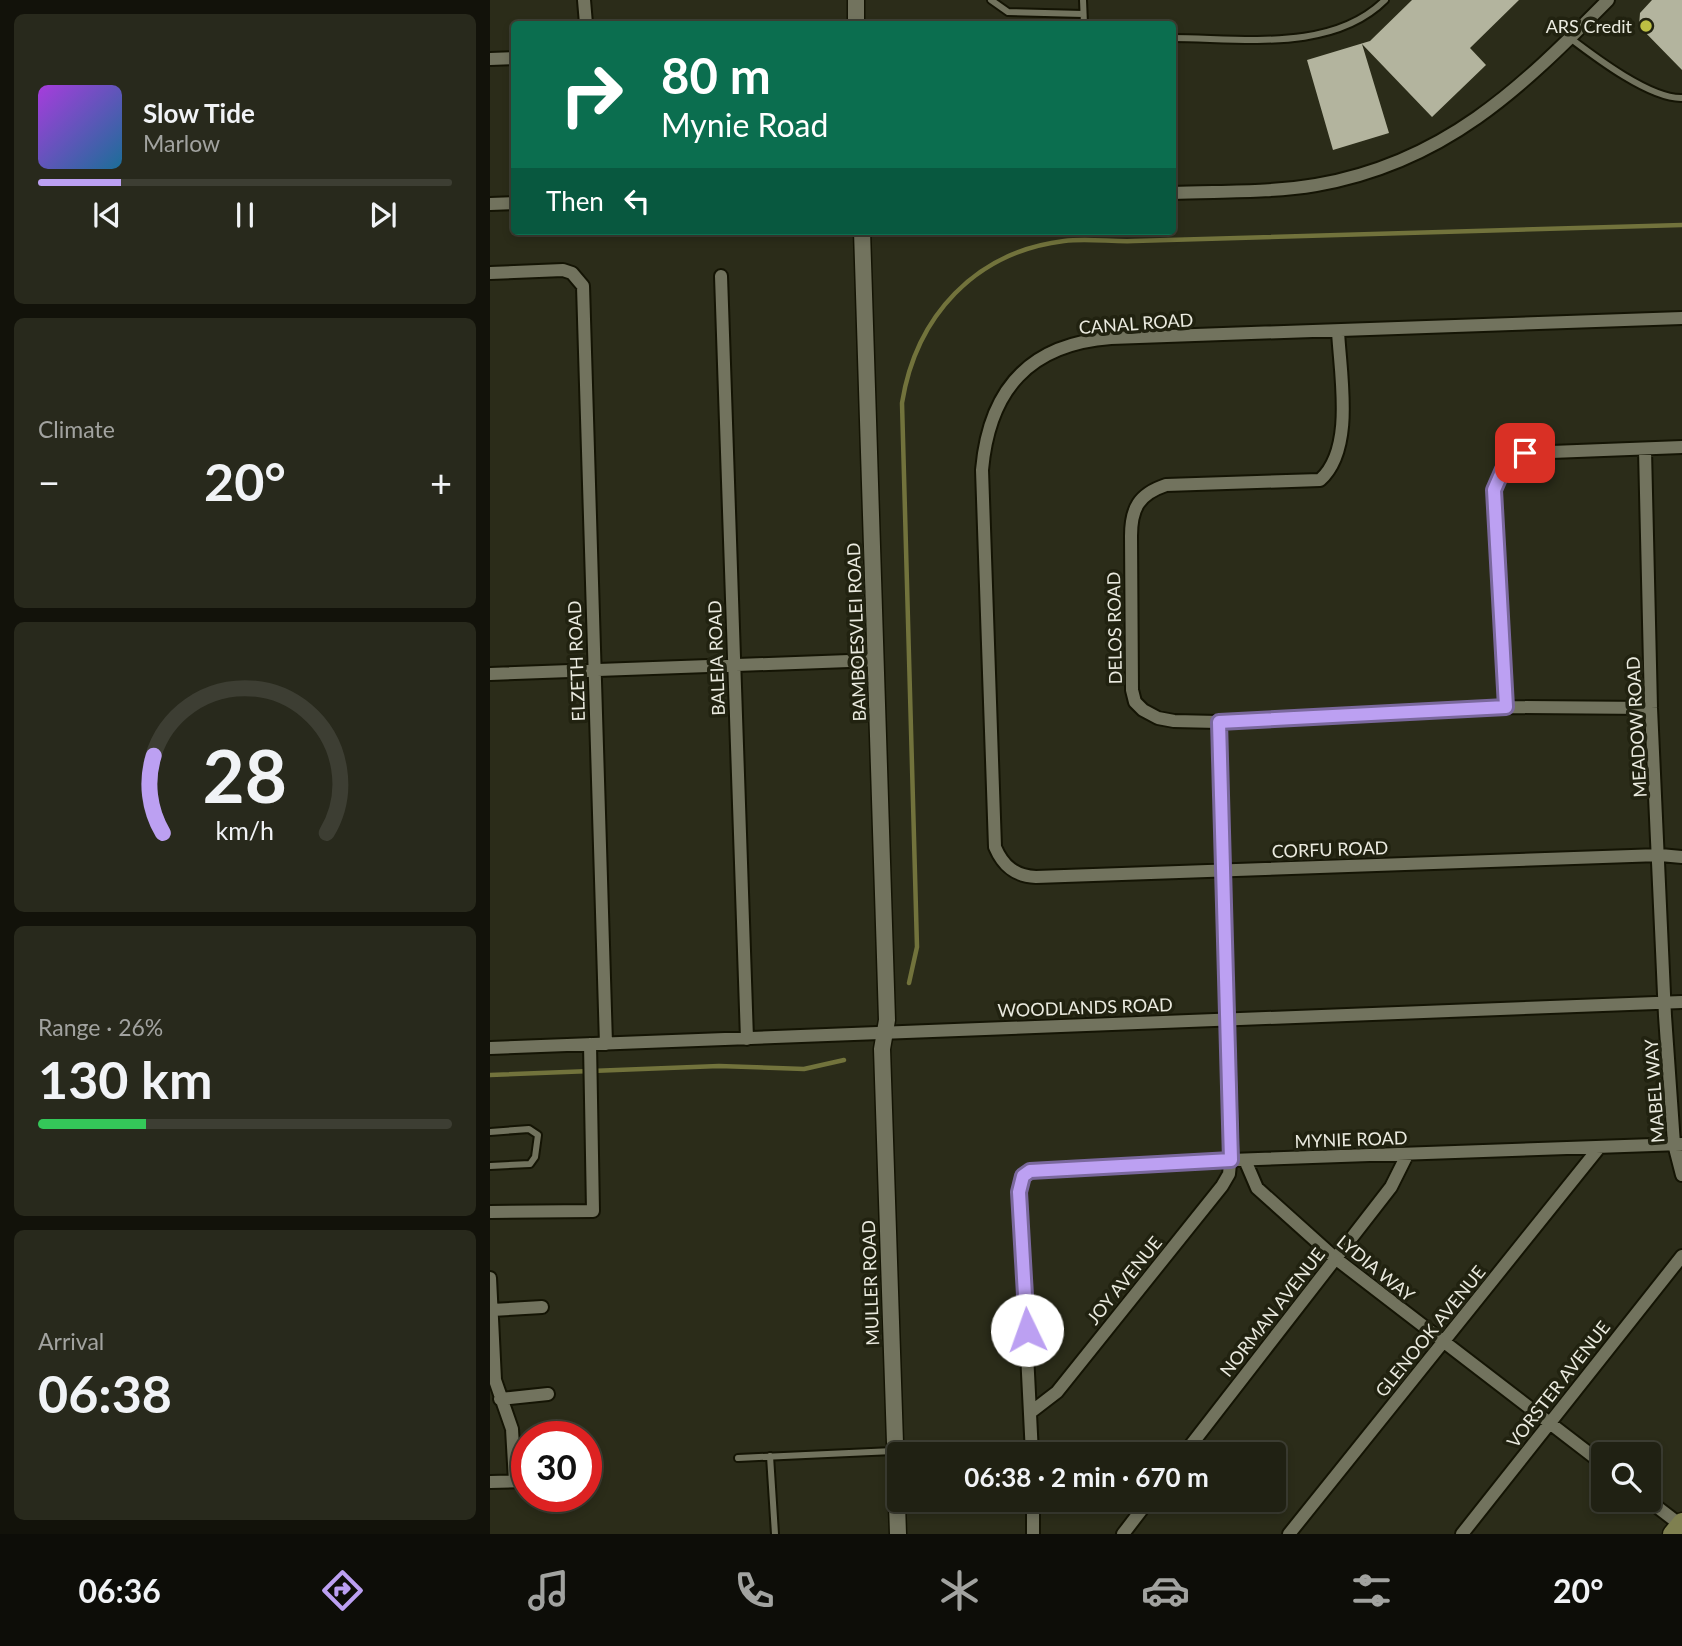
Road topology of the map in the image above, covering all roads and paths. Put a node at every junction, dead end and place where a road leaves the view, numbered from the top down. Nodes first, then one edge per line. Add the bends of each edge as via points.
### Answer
1 (584, 0) edge
2 (856, 0) edge
3 (991, 0) edge
4 (1083, 0) edge
5 (1385, 0) edge
6 (1608, 0) edge
7 (1083, 13) junction
8 (586, 21) edge
9 (856, 21) edge
10 (1084, 21) edge
11 (1176, 38) edge
12 (1570, 38) junction
13 (511, 58) edge
14 (490, 59) edge
15 (1682, 98) edge
16 (1176, 193) edge
17 (490, 204) edge
18 (511, 204) edge
19 (862, 235) edge
20 (490, 272) edge
21 (721, 276) dead end
22 (1682, 318) edge
23 (1338, 331) junction
24 (1682, 447) edge
25 (1645, 450) junction
26 (876, 660) junction
27 (734, 664) junction
28 (594, 670) junction
29 (490, 674) edge
30 (1506, 707) junction
31 (1651, 708) junction
32 (1219, 722) junction
33 (1660, 855) junction
34 (1682, 857) edge
35 (1005, 865) joint
36 (1223, 870) junction
37 (1682, 1002) edge
38 (1666, 1003) junction
39 (1228, 1019) junction
40 (885, 1032) junction
41 (747, 1039) junction
42 (590, 1044) junction
43 (606, 1044) junction
44 (490, 1048) edge
45 (490, 1132) edge
46 (1678, 1144) edge
47 (1598, 1149) junction
48 (1407, 1155) junction
49 (1231, 1160) junction
50 (1245, 1160) junction
51 (490, 1166) edge
52 (1682, 1175) edge
53 (490, 1212) edge
54 (1682, 1256) edge
55 (1335, 1258) junction
56 (490, 1278) edge
57 (542, 1307) dead end
58 (492, 1310) junction
59 (1442, 1343) junction
60 (548, 1394) dead end
61 (500, 1399) junction
62 (1031, 1412) junction
63 (1550, 1423) junction
64 (511, 1426) edge
65 (895, 1442) edge
66 (1032, 1442) edge
67 (1193, 1442) edge
68 (887, 1451) edge
69 (1591, 1455) edge
70 (770, 1456) junction
71 (738, 1458) dead end
72 (511, 1481) edge
73 (490, 1482) edge
74 (1661, 1511) edge
75 (897, 1512) edge
76 (1033, 1512) edge
77 (1140, 1512) edge
78 (1679, 1527) edge
79 (775, 1534) edge
80 (898, 1534) edge
81 (1033, 1534) edge
82 (1123, 1534) edge
83 (1289, 1534) edge
84 (1462, 1534) edge

1 - 8 street
2 - 9 street
3 - 7 lane via 1008,12
4 - 7 lane
5 - 11 lane via 1350,24 1315,35
6 - 12 street
7 - 10 lane
12 - 15 lane via 1653,90
12 - 16 street via 1471,124 1447,140 1373,172 1282,189
13 - 14 street
17 - 18 street
19 - 26 street, BAMBOESVLEI ROAD
20 - 28 street, ELZETH ROAD via 563,270 583,286
21 - 27 street, BALEIA ROAD
22 - 23 street, CANAL ROAD
23 - 32 street, DELOS ROAD via 1342,436 1340,451 1320,480 1166,485 1149,491 1131,517 1135,702 1158,718
23 - 35 street, CANAL ROAD via 1080,342 1038,359 1002,397 990,421 982,470 995,847
24 - 25 street
25 - 30 street via 1525,453 1513,458 1497,478
25 - 31 street, MEADOW ROAD
26 - 27 street
26 - 40 street, BAMBOESVLEI ROAD
27 - 28 street
27 - 41 street, BALEIA ROAD
28 - 29 street
28 - 43 street, ELZETH ROAD
30 - 31 street, DELOS ROAD
30 - 32 street, DELOS ROAD
31 - 33 street, MEADOW ROAD
32 - 36 street
33 - 34 street, CORFU ROAD
33 - 36 street, CORFU ROAD
33 - 38 street, MEADOW ROAD
35 - 36 street, CORFU ROAD via 1018,874 1036,877
36 - 39 street
37 - 38 street, WOODLANDS ROAD
38 - 39 street, WOODLANDS ROAD
38 - 46 street, MABEL WAY
39 - 40 street, WOODLANDS ROAD
39 - 49 street
40 - 41 street, WOODLANDS ROAD
40 - 65 street, MULLER ROAD
41 - 43 street, WOODLANDS ROAD
42 - 43 street, WOODLANDS ROAD
42 - 44 street, WOODLANDS ROAD
42 - 53 street via 593,1211
45 - 51 lane via 529,1129 537,1135 538,1144 530,1164
46 - 47 street, MYNIE ROAD
46 - 52 street, MABEL WAY
47 - 48 street, MYNIE ROAD
47 - 59 street, GLENOOK AVENUE
48 - 50 street, MYNIE ROAD
48 - 55 street, NORMAN AVENUE via 1391,1187
49 - 50 street, MYNIE ROAD
49 - 62 street, JOY AVENUE via 1222,1186 1057,1392
49 - 62 street, MYNIE ROAD via 1036,1168 1023,1176 1019,1192
50 - 55 street, LYDIA WAY via 1257,1188
54 - 63 street, VORSTER AVENUE
55 - 59 street, LYDIA WAY
55 - 67 street, NORMAN AVENUE
56 - 58 street
57 - 58 street
58 - 61 street
59 - 63 street, LYDIA WAY
59 - 83 street, GLENOOK AVENUE
60 - 61 street
61 - 64 street
62 - 66 street
63 - 69 street, LYDIA WAY
63 - 84 street, VORSTER AVENUE
68 - 70 lane
70 - 71 lane
70 - 79 lane
72 - 73 street
74 - 78 street
75 - 80 street, MULLER ROAD
76 - 81 street
77 - 82 street

